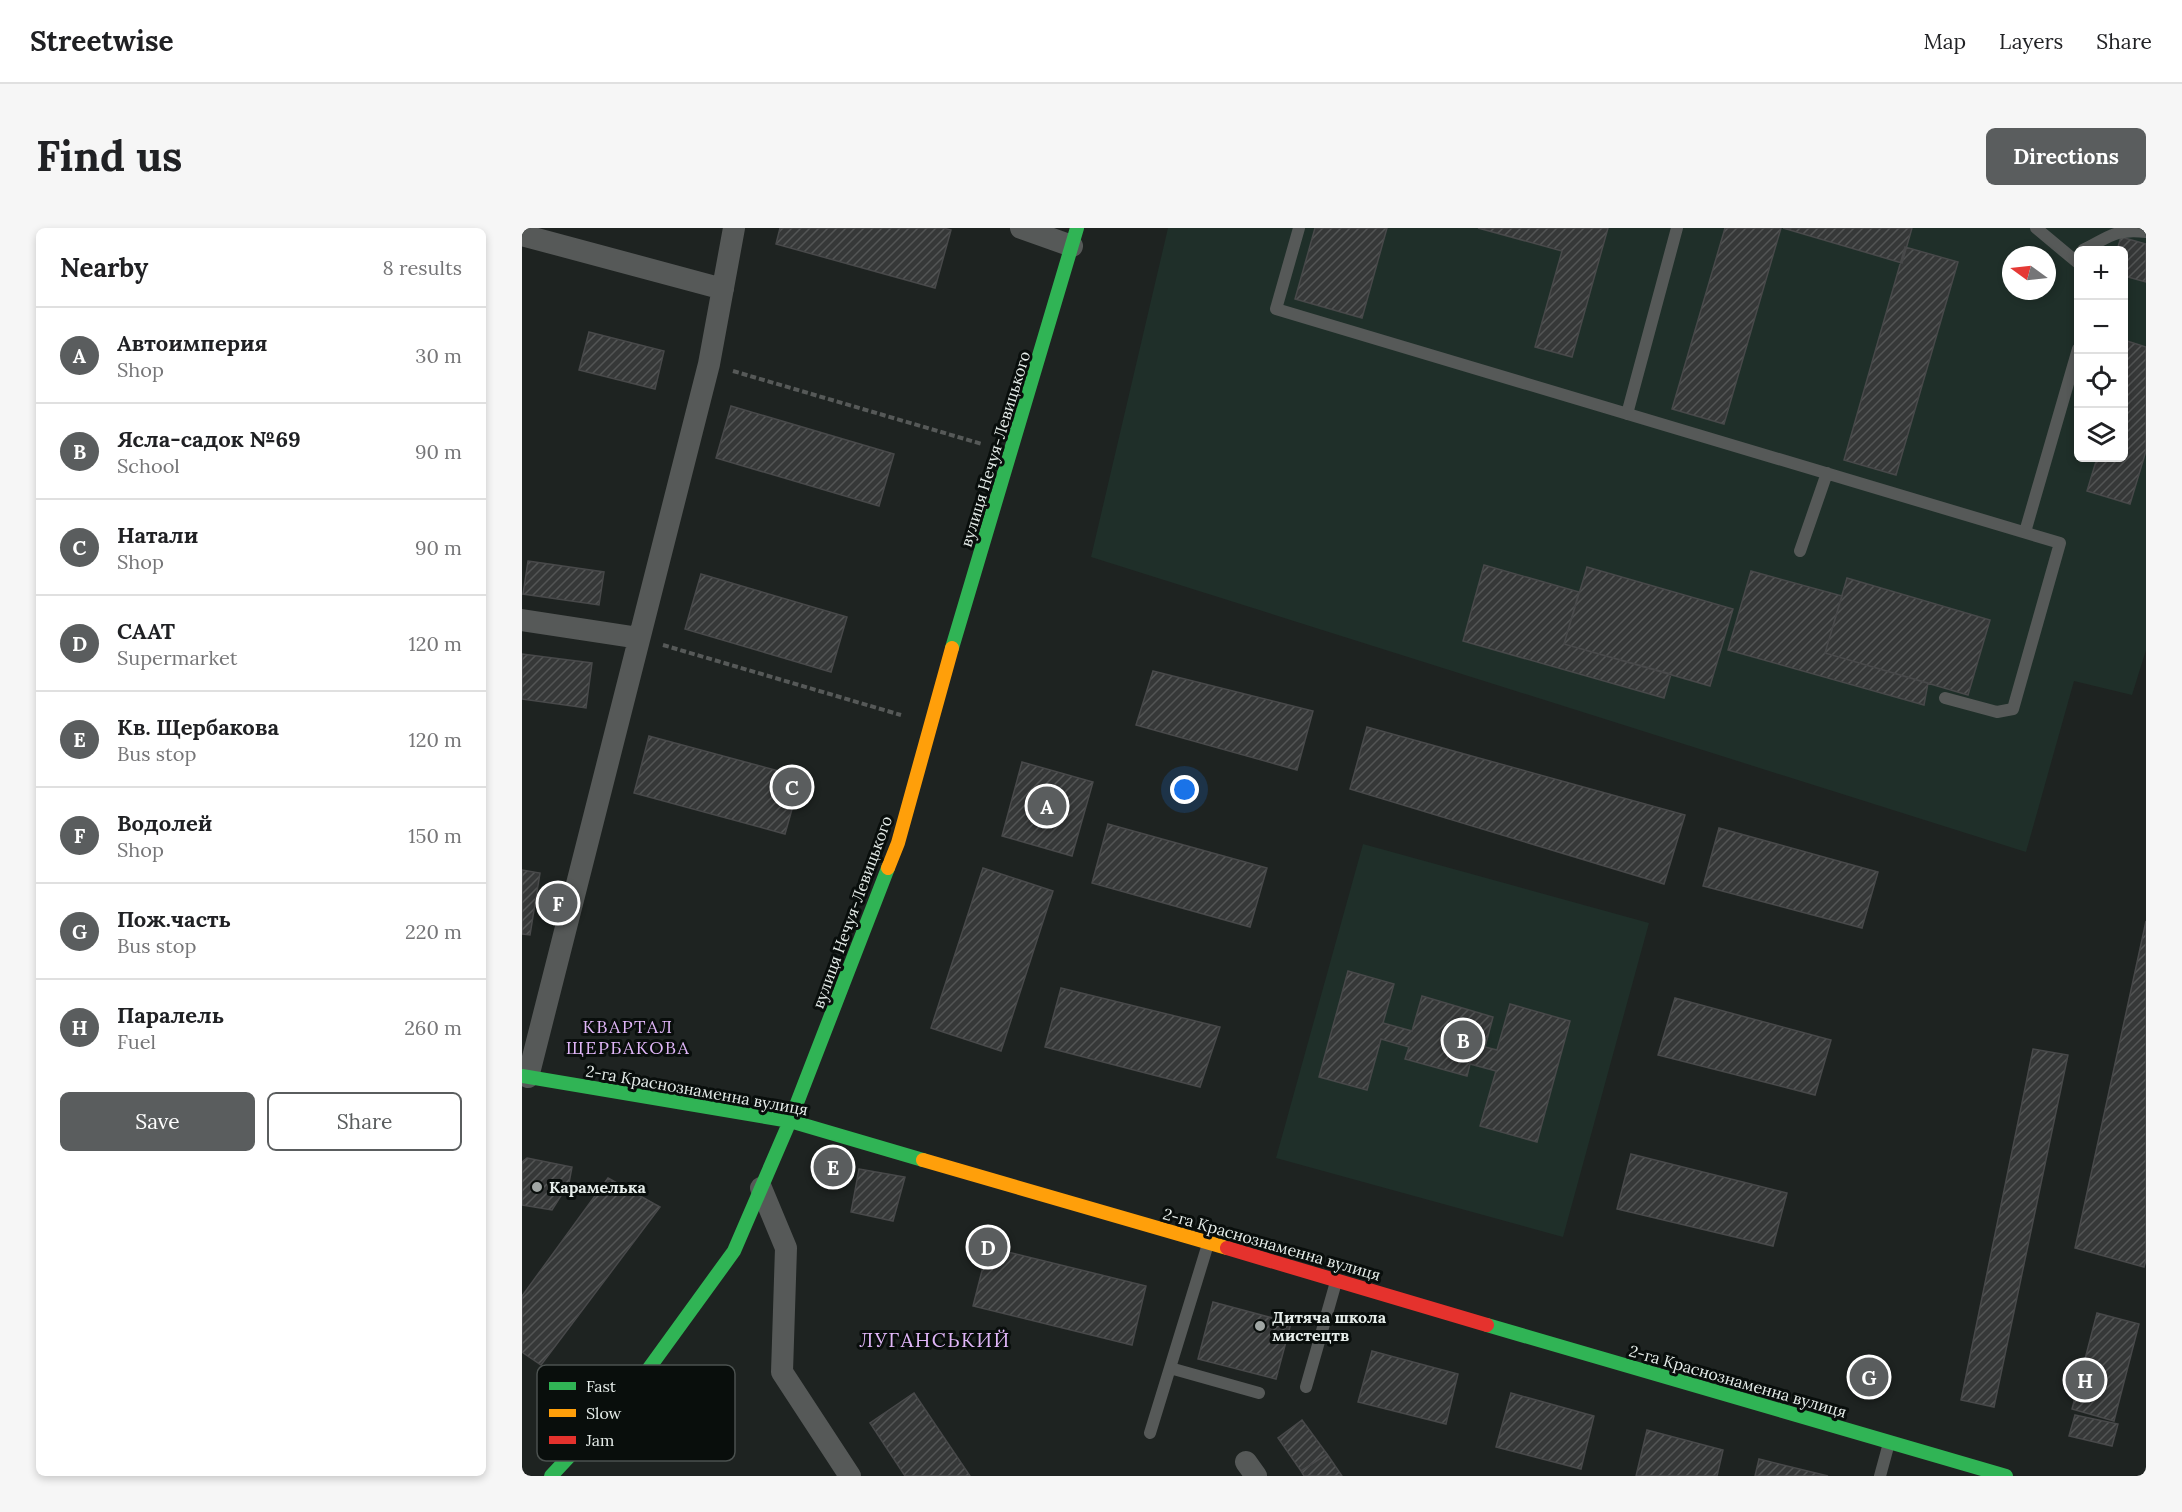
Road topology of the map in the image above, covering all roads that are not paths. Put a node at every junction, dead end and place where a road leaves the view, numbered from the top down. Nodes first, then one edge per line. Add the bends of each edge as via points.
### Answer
1 (734, 228) edge
2 (1021, 228) edge
3 (1299, 228) edge
4 (1677, 228) edge
5 (2037, 228) edge
6 (2146, 232) edge
7 (522, 234) edge
8 (1075, 237) edge
9 (2092, 246) edge
10 (2074, 253) edge
11 (723, 289) junction
12 (2078, 354) edge
13 (1627, 414) junction
14 (1827, 473) junction
15 (2025, 532) junction
16 (1800, 551) dead end
17 (522, 620) edge
18 (639, 638) junction
19 (1945, 698) dead end
20 (525, 1076) edge
21 (790, 1121) junction
22 (761, 1188) junction
23 (1208, 1243) junction
24 (1336, 1280) junction
25 (651, 1365) edge
26 (1170, 1368) junction
27 (1306, 1387) dead end
28 (1259, 1393) dead end
29 (1150, 1432) dead end
30 (1889, 1442) junction
31 (565, 1461) edge
32 (551, 1476) edge
33 (850, 1476) edge
34 (1880, 1476) edge
35 (2006, 1476) edge

1 - 11 street
2 - 8 street
3 - 13 lane via 1276,309
4 - 13 lane
5 - 10 lane
6 - 9 lane via 2120,229
7 - 11 street
8 - 21 street, вулиця Нечуя-Левицького via 898,843
11 - 18 street via 709,364
12 - 15 lane
13 - 14 lane
14 - 15 lane
14 - 16 lane
15 - 19 lane via 2060,543 2013,709 1997,712
17 - 18 street
18 - 20 street
20 - 21 street, 2-га Краснознаменна вулиця
21 - 22 street, вулиця Нечуя-Левицького
21 - 23 street, 2-га Краснознаменна вулиця
22 - 25 street, вулиця Нечуя-Левицького via 734,1251
22 - 33 street via 786,1248 782,1372
23 - 24 street, 2-га Краснознаменна вулиця
23 - 26 lane
24 - 27 lane
24 - 30 street, 2-га Краснознаменна вулиця
26 - 28 lane
26 - 29 lane
30 - 34 lane
30 - 35 street, 2-га Краснознаменна вулиця
31 - 32 street, вулиця Нечуя-Левицького

